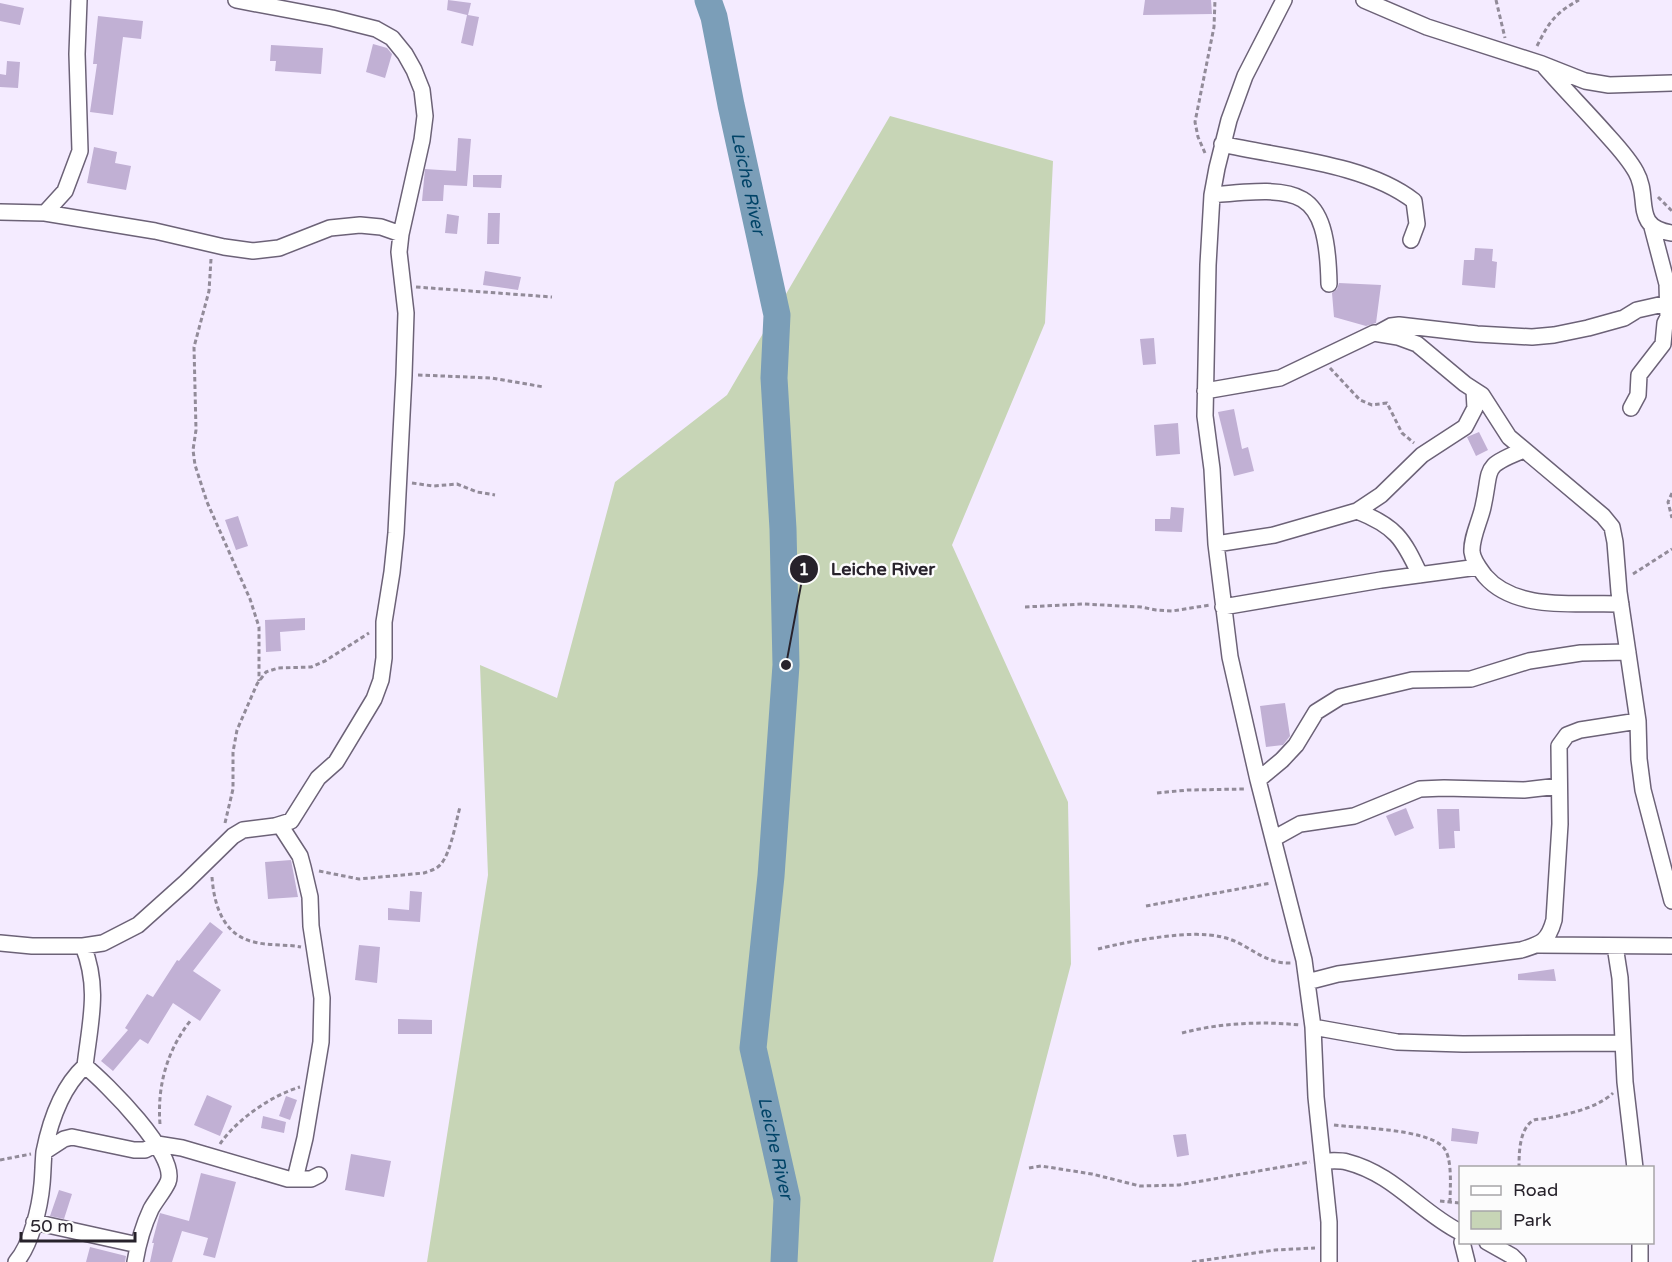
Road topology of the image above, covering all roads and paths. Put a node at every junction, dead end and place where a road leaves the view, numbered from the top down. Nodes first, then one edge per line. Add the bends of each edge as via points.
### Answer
1 (79, 0) edge
2 (236, 0) edge
3 (1215, 0) edge
4 (1284, 0) edge
5 (1364, 0) edge
6 (1496, 0) edge
7 (1579, 0) edge
8 (1506, 52) junction
9 (1536, 62) junction
10 (1672, 83) edge
11 (1222, 144) junction
12 (1217, 168) junction
13 (1212, 195) junction
14 (0, 212) edge
15 (45, 213) junction
16 (1652, 227) junction
17 (1672, 233) edge
18 (401, 234) junction
19 (1412, 240) dead end
20 (213, 244) junction
21 (1329, 284) dead end
22 (404, 286) junction
23 (552, 297) dead end
24 (1668, 303) junction
25 (1380, 333) junction
26 (1321, 358) junction
27 (404, 375) junction
28 (544, 387) dead end
29 (1474, 390) junction
30 (1205, 391) junction
31 (1631, 408) dead end
32 (1524, 450) junction
33 (1422, 455) junction
34 (399, 479) junction
35 (1672, 493) edge
36 (495, 495) dead end
37 (1357, 511) junction
38 (1672, 518) edge
39 (1216, 544) junction
40 (1672, 549) edge
41 (1478, 567) junction
42 (1420, 575) junction
43 (1618, 583) junction
44 (1223, 604) junction
45 (1621, 604) junction
46 (1024, 608) dead end
47 (384, 622) junction
48 (1628, 652) junction
49 (259, 681) junction
50 (1638, 721) junction
51 (1258, 783) junction
52 (1559, 786) junction
53 (1158, 793) dead end
54 (460, 807) dead end
55 (280, 825) junction
56 (1273, 839) junction
57 (218, 849) junction
58 (303, 867) junction
59 (1284, 880) junction
60 (1671, 896) edge
61 (1146, 906) dead end
62 (0, 943) edge
63 (1539, 945) junction
64 (84, 946) junction
65 (1615, 946) junction
66 (1672, 946) edge
67 (314, 949) junction
68 (1098, 949) dead end
69 (1304, 960) junction
70 (1307, 982) junction
71 (191, 1020) dead end
72 (1313, 1027) junction
73 (1182, 1033) dead end
74 (1623, 1043) junction
75 (85, 1066) junction
76 (1625, 1082) junction
77 (314, 1084) junction
78 (1320, 1124) junction
79 (162, 1145) junction
80 (44, 1152) junction
81 (211, 1157) junction
82 (0, 1160) edge
83 (1324, 1161) junction
84 (1519, 1166) edge
85 (1635, 1166) edge
86 (1029, 1167) dead end
87 (318, 1175) dead end
88 (295, 1179) junction
89 (1450, 1202) dead end
90 (34, 1222) junction
91 (1459, 1235) edge
92 (1462, 1244) edge
93 (1491, 1244) edge
94 (1640, 1244) edge
95 (138, 1245) junction
96 (1329, 1254) edge
97 (16, 1262) edge
98 (135, 1262) edge
99 (1192, 1262) edge
100 (1467, 1262) edge
101 (1518, 1262) edge
102 (1640, 1262) edge

1 - 15 street via 80,151 65,191
2 - 18 street via 376,29 392,38 405,54 422,90 425,116
3 - 12 path via 1214,27 1195,122 1198,137
4 - 11 street via 1245,76
5 - 8 street via 1427,27
6 - 8 path
7 - 9 path via 1550,22
8 - 9 street
9 - 10 street via 1585,81 1609,85
9 - 16 street via 1596,122 1635,170 1641,182 1644,212
11 - 12 street
11 - 19 street via 1325,165 1400,190 1414,201 1417,225
12 - 13 street
13 - 21 street via 1276,191 1302,198 1312,207 1326,242
13 - 30 street
14 - 15 street
15 - 20 street
16 - 17 street
16 - 24 street via 1664,268
18 - 20 street via 360,225 330,228 279,248 253,251
18 - 22 street via 399,252
20 - 49 path via 209,291 194,347 193,450 207,502 259,627
22 - 23 path
22 - 27 street
24 - 25 street via 1554,335 1515,337 1399,325
24 - 31 street via 1665,339 1639,375 1638,395
25 - 26 street
25 - 29 street via 1417,344
26 - 30 street via 1280,378
26 - 33 path via 1360,400 1372,405 1387,403 1402,432
27 - 28 path via 491,378
27 - 34 street
29 - 32 street via 1490,405 1509,437
29 - 33 street via 1475,408 1465,427
30 - 39 street
32 - 41 street via 1501,459 1489,472 1472,546
32 - 43 street via 1612,527
33 - 37 street via 1381,495
34 - 36 path via 433,486 457,484
34 - 47 street via 393,572
35 - 38 path via 1668,502
37 - 39 street via 1274,535
37 - 42 street via 1389,526
39 - 44 street
40 - 43 path
41 - 42 street
41 - 45 street via 1501,589 1534,602
42 - 44 street
43 - 45 street
44 - 46 path via 1172,611 1089,604
44 - 51 street via 1230,657
45 - 48 street
47 - 49 path via 311,667 278,668
47 - 55 street via 383,668 374,699 336,762 313,784 295,817
48 - 50 street
48 - 51 street via 1539,659 1471,679 1412,680 1340,697 1316,712 1296,745
49 - 57 path via 237,730 232,789
50 - 52 street via 1567,735 1559,746
50 - 60 street via 1643,790
51 - 53 path via 1251,788
51 - 56 street
52 - 56 street via 1524,790 1420,789 1354,816 1300,824
52 - 63 street via 1554,920 1550,934
54 - 58 path via 442,863 424,873 359,879
55 - 57 street via 243,830
55 - 58 street
56 - 59 street
57 - 64 street via 138,925 103,943
57 - 67 path via 213,893 227,927 253,942
58 - 67 street
59 - 61 path
59 - 69 street
62 - 64 street
63 - 65 street
63 - 70 street via 1338,974
64 - 75 street via 93,974 94,996
65 - 66 street
65 - 74 street
67 - 77 street via 321,982 322,1023
68 - 69 path via 1159,938 1211,935 1236,942 1271,962
69 - 70 street
70 - 72 street
71 - 79 path via 164,1070 160,1089
72 - 73 path via 1239,1024
72 - 74 street via 1397,1042
72 - 78 street
74 - 76 street
75 - 79 street
75 - 80 street via 63,1095
76 - 84 path via 1593,1105 1534,1120 1519,1149
76 - 85 street
77 - 81 path via 285,1091 240,1119
77 - 88 street
78 - 83 street
78 - 89 path via 1404,1132 1444,1148
79 - 80 street via 134,1150 72,1137
79 - 81 street
79 - 95 street via 169,1180 152,1208
80 - 82 path
80 - 90 street via 42,1188
81 - 88 street
83 - 86 path via 1160,1186 1140,1186 1092,1173
83 - 91 street via 1346,1161 1391,1181
83 - 96 street
87 - 88 street
90 - 95 street
90 - 97 street
92 - 100 street
93 - 101 street
94 - 102 street
95 - 98 street
96 - 99 path via 1275,1250

